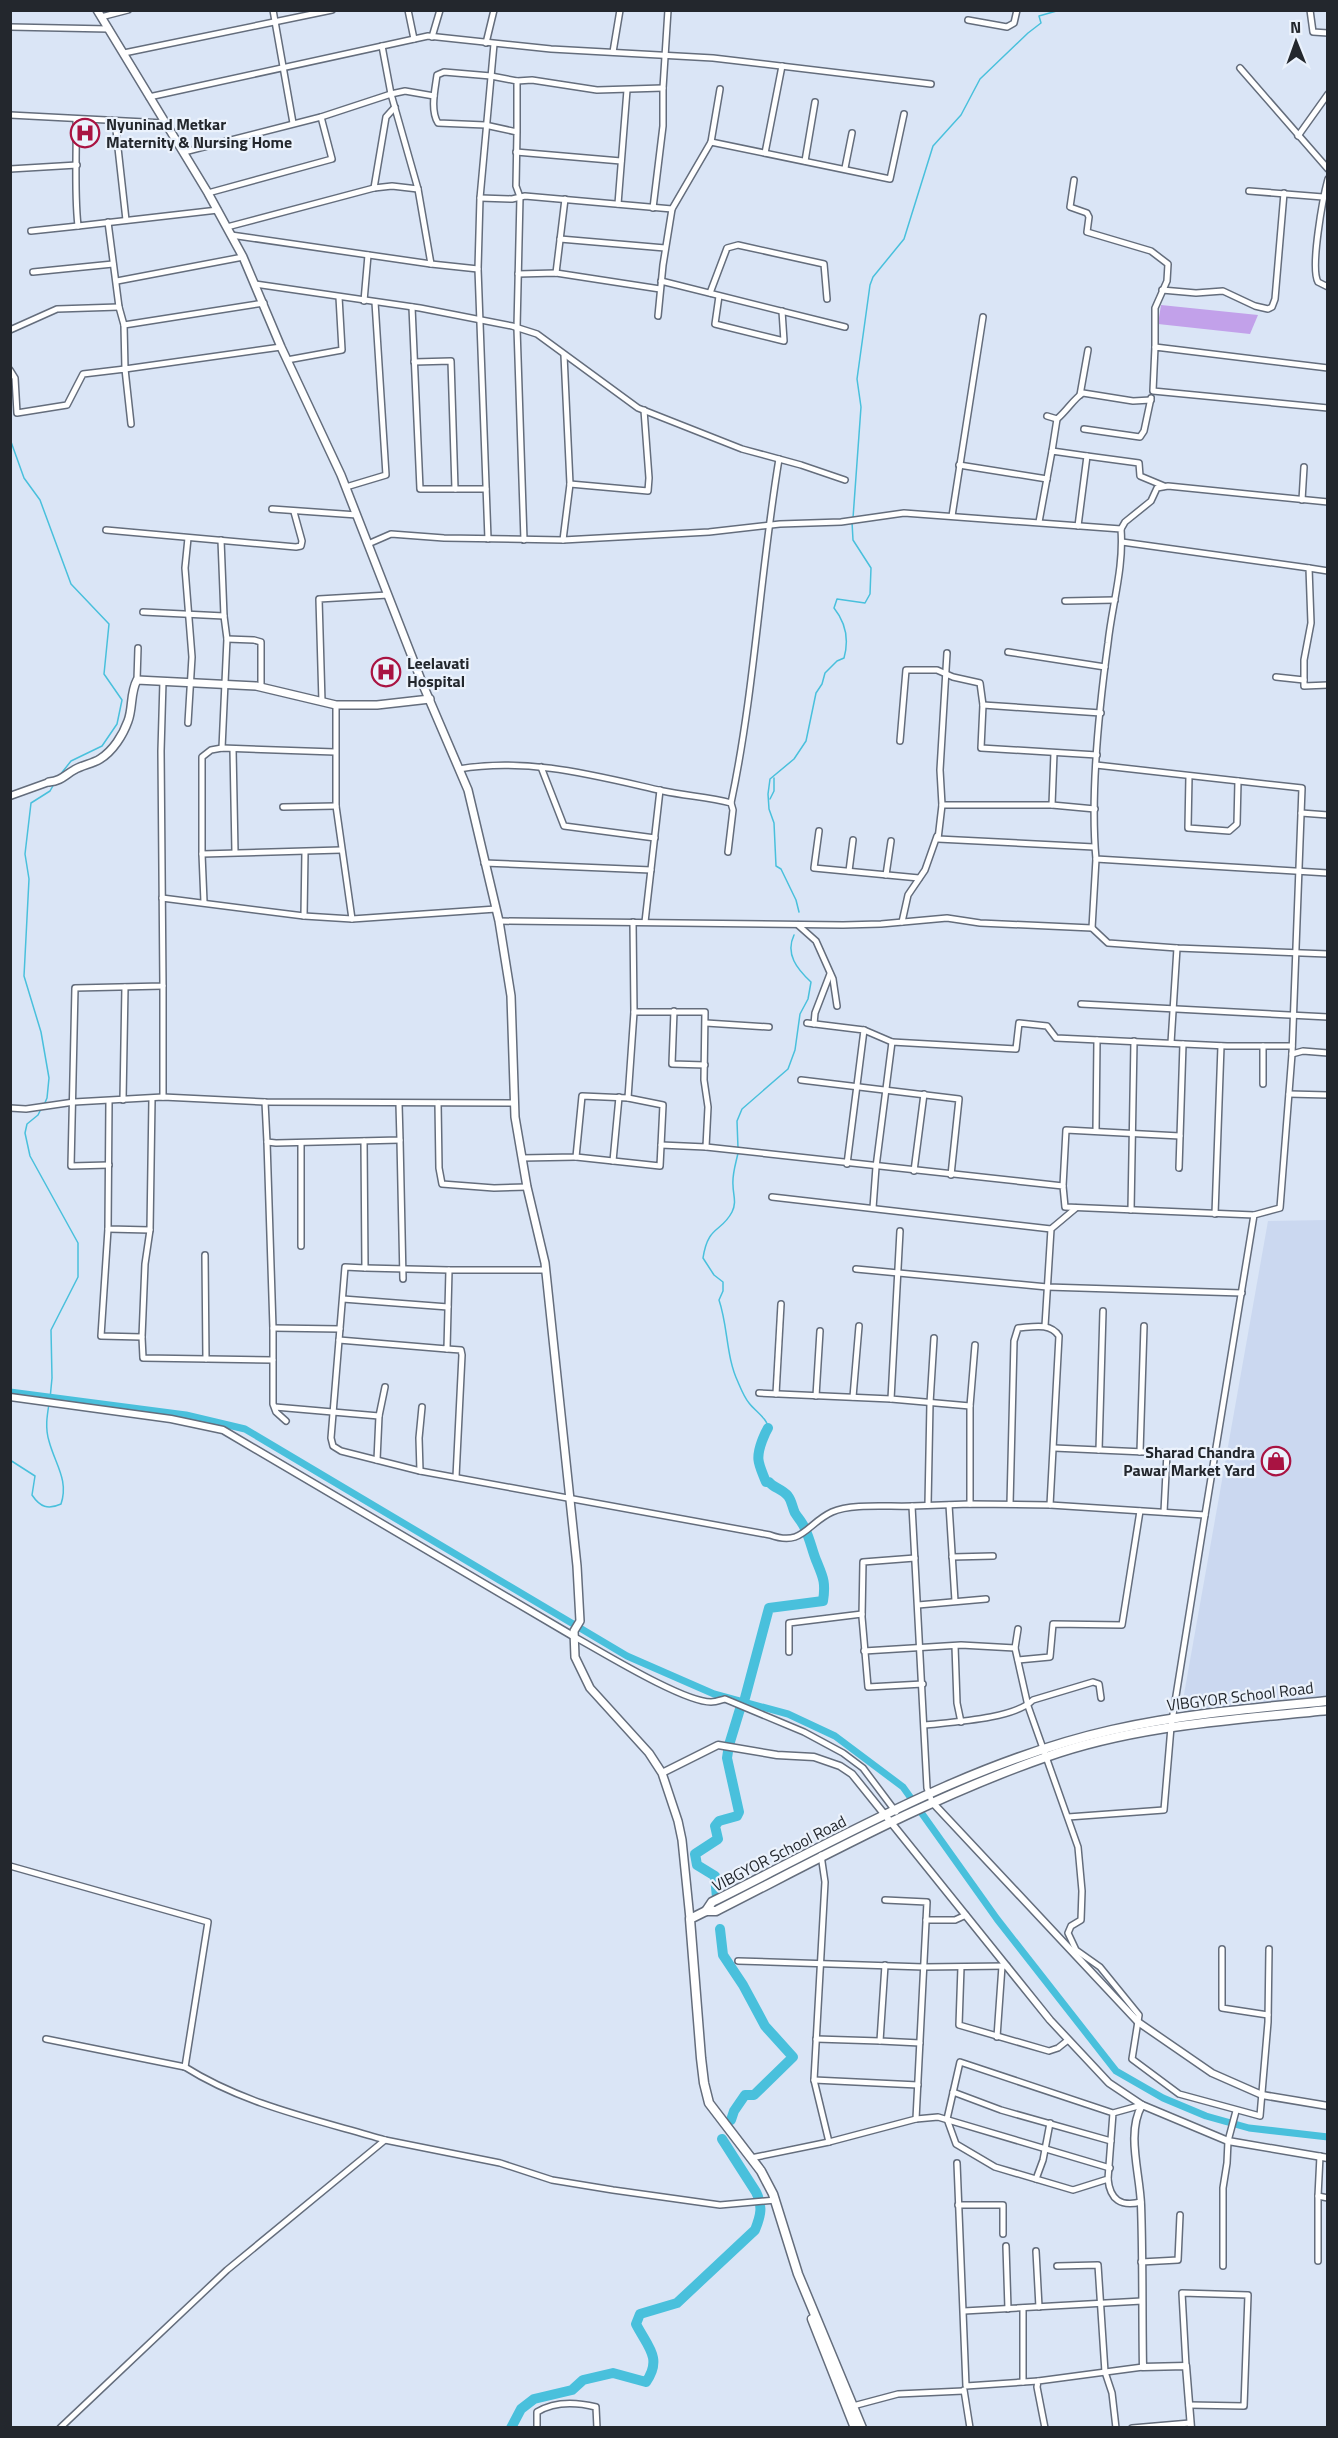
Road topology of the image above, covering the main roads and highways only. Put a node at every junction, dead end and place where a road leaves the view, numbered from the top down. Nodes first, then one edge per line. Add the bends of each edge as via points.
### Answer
1 (99, 14) edge
2 (430, 699) junction
3 (49, 782) road end
4 (1328, 1701) edge
5 (1328, 1710) edge
6 (1074, 1744) junction
7 (690, 1918) junction
8 (803, 2287) junction
9 (855, 2427) edge
10 (862, 2427) edge

1 - 2 main road via 243,257 346,487
2 - 3 main road via 336,705 261,687 137,680 129,720 120,738 100,759
2 - 7 main road via 468,790 499,921 511,996 515,1103 527,1187 545,1270 578,1566 580,1621 573,1634 578,1665 590,1688 649,1753 662,1773 682,1840
4 - 6 main road, VIBGYOR School Road via 1172,1718 1110,1730
5 - 6 main road, VIBGYOR School Road via 1171,1727
6 - 7 main road, VIBGYOR School Road via 931,1798 716,1911
7 - 8 main road via 709,2103 761,2171 775,2200
8 - 9 main road via 815,2330
8 - 10 main road

